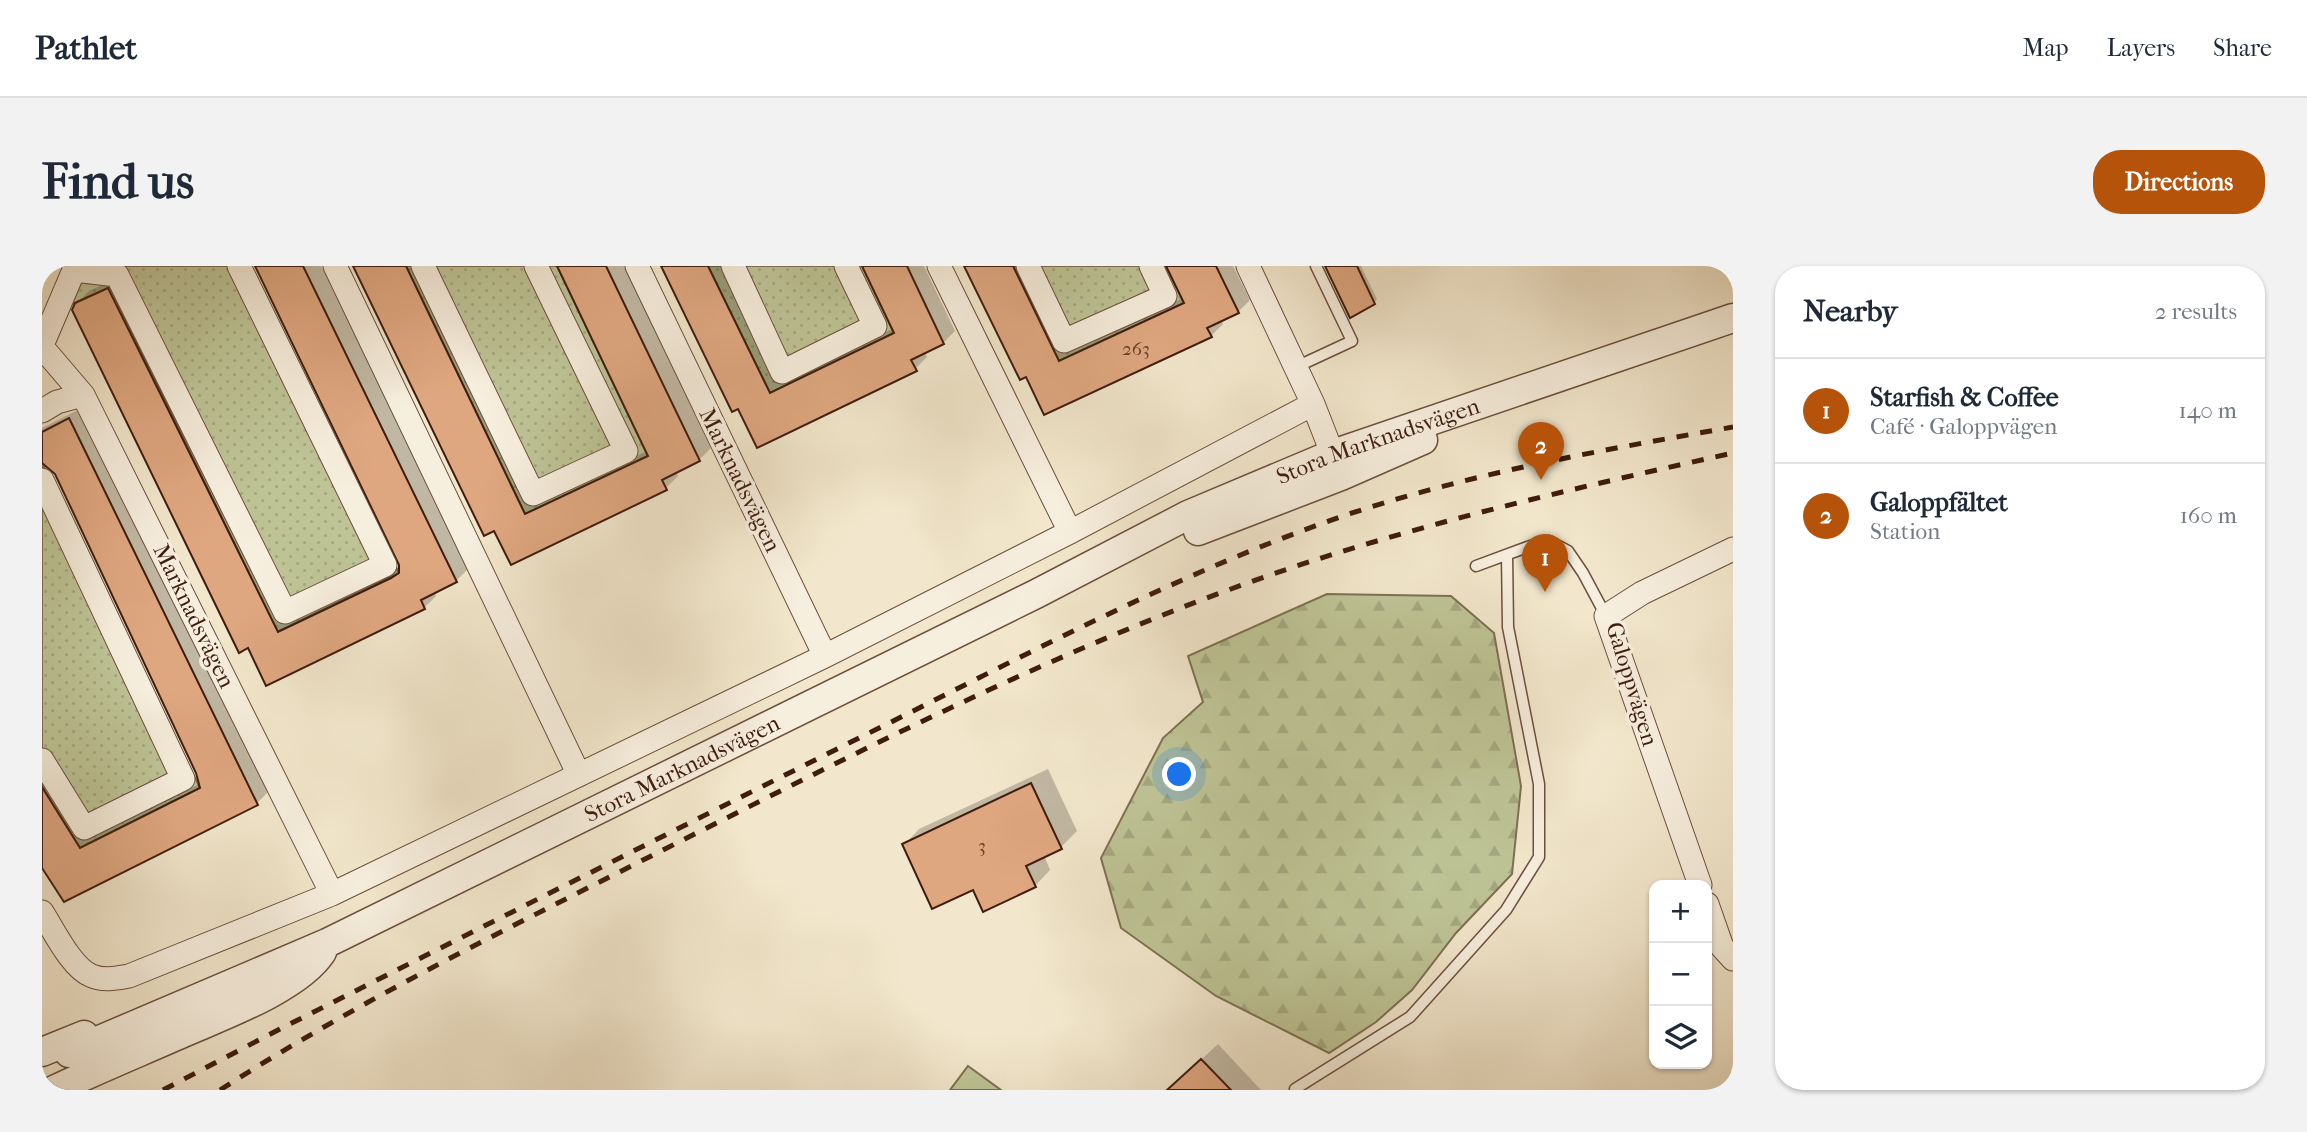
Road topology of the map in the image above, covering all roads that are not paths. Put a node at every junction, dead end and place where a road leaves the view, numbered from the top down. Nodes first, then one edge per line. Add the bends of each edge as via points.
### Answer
1 (239, 266) edge
2 (335, 266) edge
3 (423, 266) edge
4 (536, 266) edge
5 (637, 266) edge
6 (733, 266) edge
7 (846, 266) edge
8 (939, 266) edge
9 (1028, 266) edge
10 (1151, 266) edge
11 (1248, 266) edge
12 (1316, 266) edge
13 (1733, 318) edge
14 (1733, 339) edge
15 (42, 346) edge
16 (1296, 367) junction
17 (83, 395) junction
18 (1313, 404) junction
19 (42, 411) edge
20 (1337, 465) junction
21 (42, 480) edge
22 (1070, 532) junction
23 (1733, 550) edge
24 (1507, 555) junction
25 (1476, 566) dead end
26 (1605, 616) junction
27 (825, 656) junction
28 (42, 760) edge
29 (579, 775) junction
30 (1698, 880) edge
31 (332, 894) junction
32 (42, 912) edge
33 (1712, 918) edge
34 (327, 943) junction
35 (1733, 959) edge
36 (56, 1052) edge
37 (1295, 1089) edge
38 (54, 1090) edge

1 - 15 street via 385,565 285,612 117,275 74,270
2 - 29 street
3 - 4 street via 533,494 626,451
5 - 27 street, Marknadsvägen
6 - 7 street via 782,372 875,326
8 - 22 street
9 - 10 street via 1064,341 1165,296
11 - 16 street
12 - 16 lane via 1352,341
13 - 20 street, Stora Marknadsvägen
14 - 20 street, Stora Marknadsvägen via 1650,359
15 - 17 street, Marknadsvägen
16 - 18 street
17 - 19 street
17 - 31 street, Marknadsvägen
18 - 20 street
18 - 22 street
20 - 34 street, Stora Marknadsvägen via 1036,594
21 - 28 street via 183,779 84,828
22 - 27 street
23 - 26 street, Galoppvägen
24 - 25 lane
24 - 26 lane via 1549,541 1569,551
24 - 37 lane via 1508,626 1539,784 1539,858 1506,910 1410,1017
26 - 30 street, Galoppvägen
27 - 29 street
29 - 31 street
31 - 32 street via 130,976 109,979 92,976 79,967
33 - 35 street via 1722,947
34 - 36 street, Stora Marknadsvägen via 292,944
34 - 38 street, Stora Marknadsvägen via 297,978 239,1009

